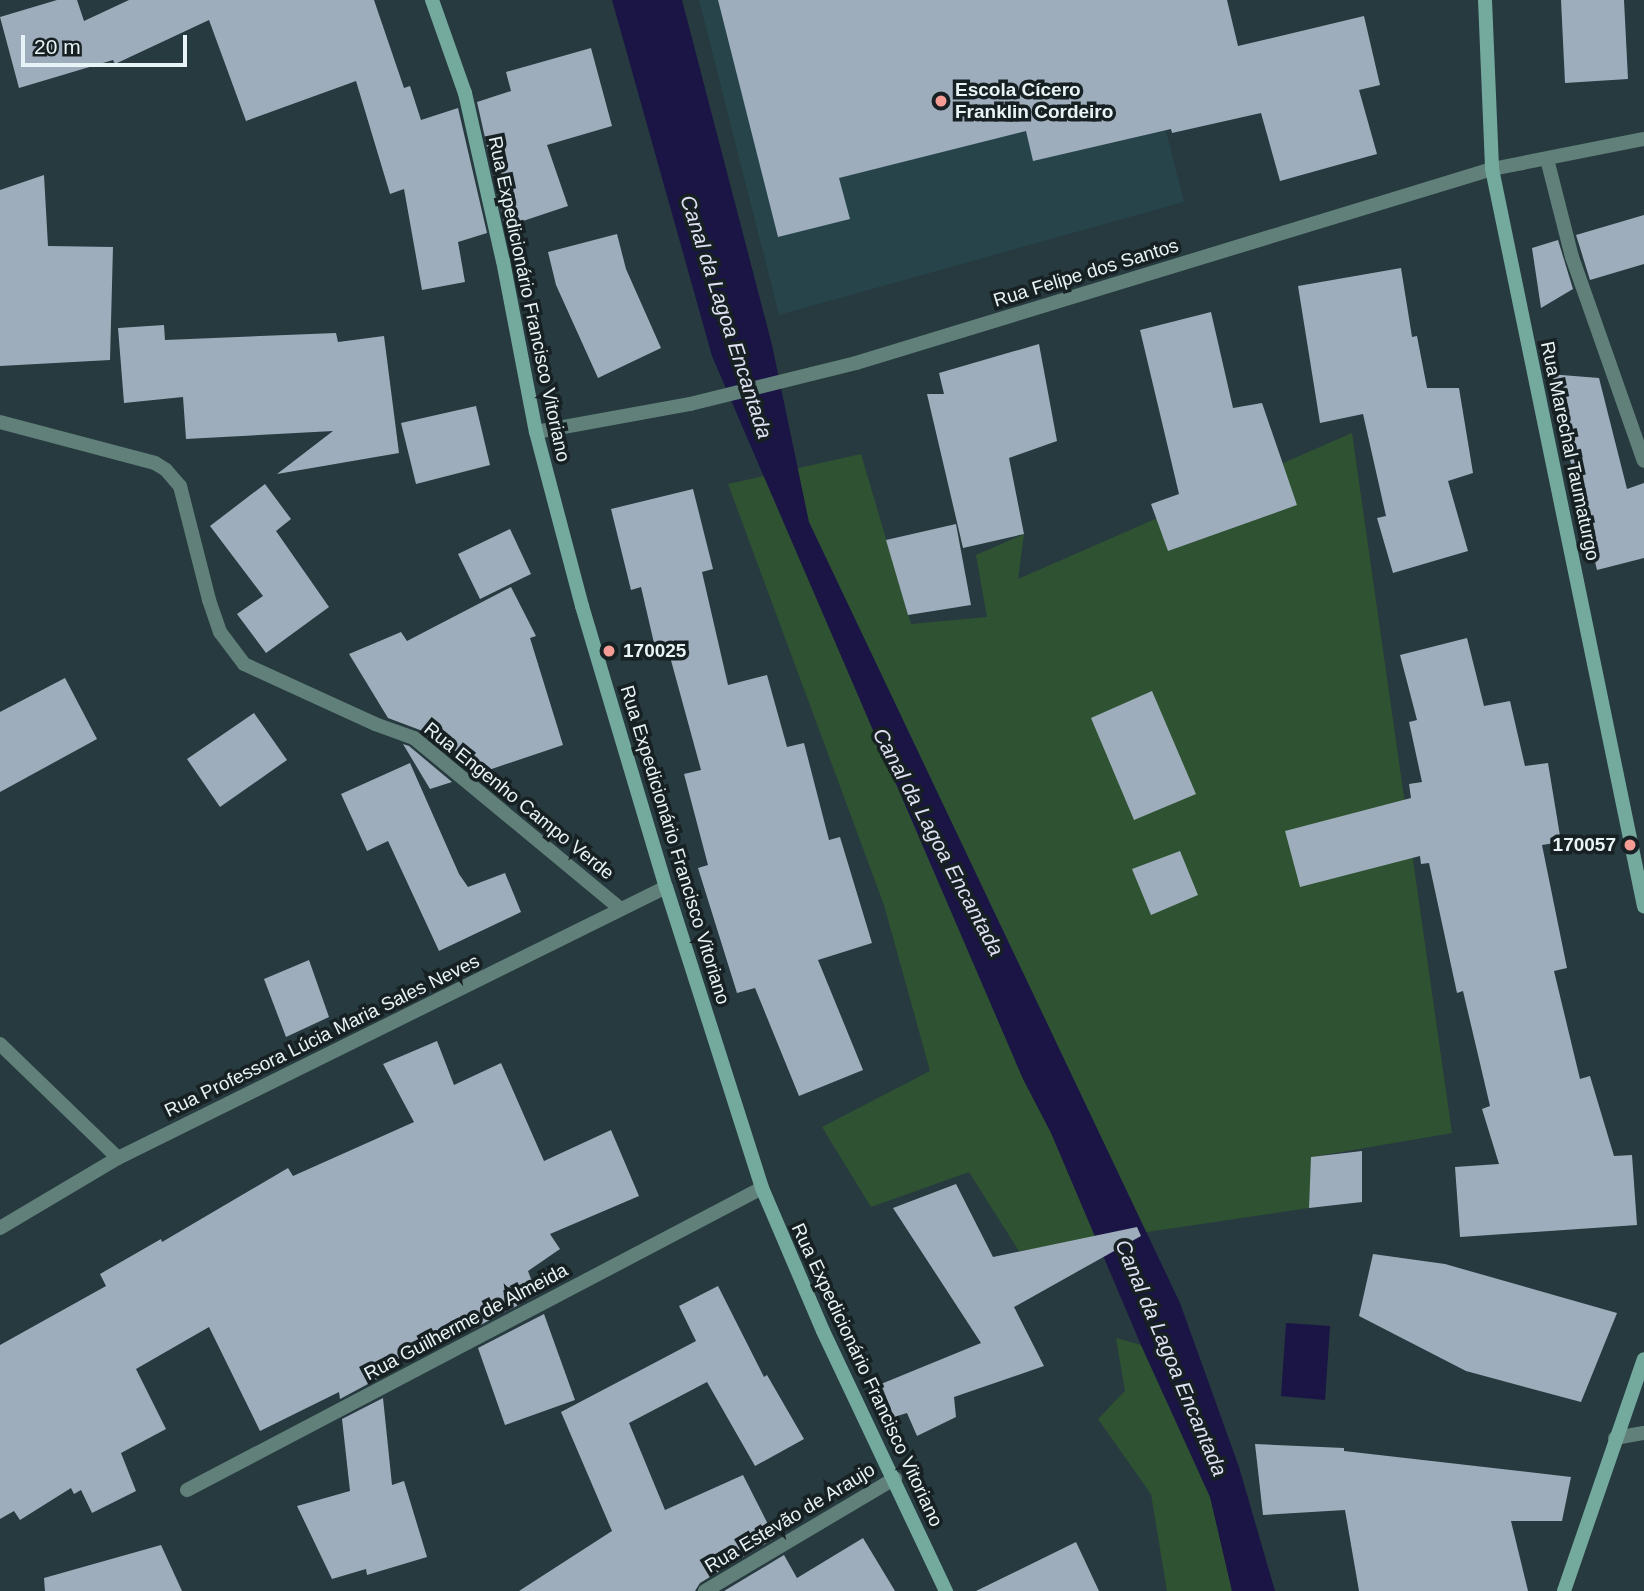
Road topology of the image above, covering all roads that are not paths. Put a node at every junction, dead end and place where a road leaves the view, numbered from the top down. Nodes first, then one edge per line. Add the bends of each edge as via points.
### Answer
1 (432, 0) edge
2 (1485, 0) edge
3 (1644, 139) edge
4 (1547, 159) junction
5 (1492, 169) junction
6 (0, 422) edge
7 (536, 432) junction
8 (1644, 461) edge
9 (666, 887) junction
10 (1644, 906) edge
11 (621, 909) junction
12 (0, 1044) edge
13 (118, 1158) junction
14 (762, 1188) junction
15 (0, 1228) edge
16 (1644, 1359) edge
17 (1644, 1433) edge
18 (1615, 1438) junction
19 (895, 1478) junction
20 (187, 1490) dead end
21 (705, 1591) edge
22 (946, 1591) edge
23 (1564, 1591) edge

1 - 7 main road, Rua Expedicionário Francisco Vitoriano via 465,93
2 - 5 main road, Rua Marechal Taumaturgo
3 - 4 street, Rua Felipe dos Santos
4 - 5 street, Rua Felipe dos Santos
4 - 8 street via 1572,257
5 - 7 street, Rua Felipe dos Santos via 856,363 690,404
5 - 10 main road, Rua Marechal Taumaturgo
6 - 11 street, Rua Engenho Campo Verde via 155,463 166,470 180,486 220,632 244,664 414,738
7 - 9 main road, Rua Expedicionário Francisco Vitoriano via 582,606
9 - 11 street, Rua Professora Lúcia Maria Sales Neves
9 - 14 main road, Rua Expedicionário Francisco Vitoriano
11 - 13 street, Rua Professora Lúcia Maria Sales Neves
12 - 13 street
13 - 15 street, Rua Professora Lúcia Maria Sales Neves
14 - 19 main road, Rua Expedicionário Francisco Vitoriano via 823,1331
14 - 20 street, Rua Guilherme de Almeida
16 - 18 main road
17 - 18 street
18 - 23 main road
19 - 21 street, Rua Estevão de Araujo
19 - 22 main road, Rua Expedicionário Francisco Vitoriano

